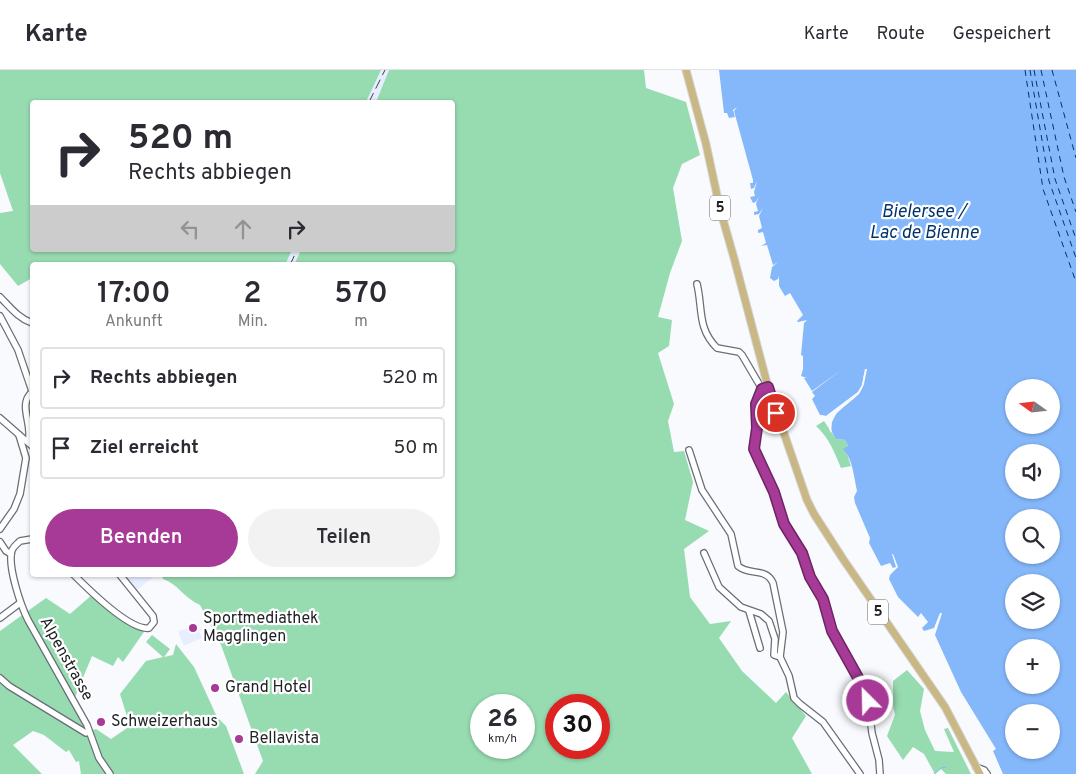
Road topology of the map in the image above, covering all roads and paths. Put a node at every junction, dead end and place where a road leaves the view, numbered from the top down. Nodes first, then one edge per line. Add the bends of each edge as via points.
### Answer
1 (686, 70) edge
2 (697, 284) dead end
3 (0, 297) edge
4 (0, 316) edge
5 (30, 322) edge
6 (30, 386) edge
7 (765, 388) junction
8 (30, 395) edge
9 (0, 418) edge
10 (30, 432) edge
11 (19, 435) junction
12 (30, 444) edge
13 (689, 450) dead end
14 (0, 529) edge
15 (30, 539) edge
16 (0, 542) edge
17 (704, 553) dead end
18 (12, 554) junction
19 (76, 577) edge
20 (122, 577) edge
21 (20, 603) junction
22 (750, 611) junction
23 (0, 618) edge
24 (760, 648) dead end
25 (780, 657) junction
26 (0, 678) edge
27 (89, 732) junction
28 (978, 770) edge
29 (110, 774) edge
30 (860, 774) edge
31 (880, 774) edge
32 (986, 774) edge

1 - 7 main road, 5
2 - 7 street via 700,319 712,342 719,350 740,353
3 - 5 street
4 - 6 street via 18,350
7 - 28 main road, 5 via 814,514 945,708
7 - 31 street via 756,404 754,449 774,492 784,524 802,553 810,577 823,599 832,631 866,693
8 - 10 street via 25,406
9 - 11 street
11 - 12 street
11 - 14 street via 26,458 20,494
13 - 25 street via 702,490 732,534 738,566 765,574 772,580 783,632
15 - 18 street via 20,541
16 - 18 street
17 - 22 street via 717,585 738,605
18 - 21 street, Alpenstrasse
19 - 20 street via 108,607 138,627 149,628 154,622 153,616
21 - 23 street
21 - 27 street, Alpenstrasse
22 - 24 street
22 - 25 street via 769,621 775,639 774,655
25 - 30 street via 794,698 823,722
26 - 27 street
27 - 29 street, Alpenstrasse via 99,758
28 - 32 street via 984,770

